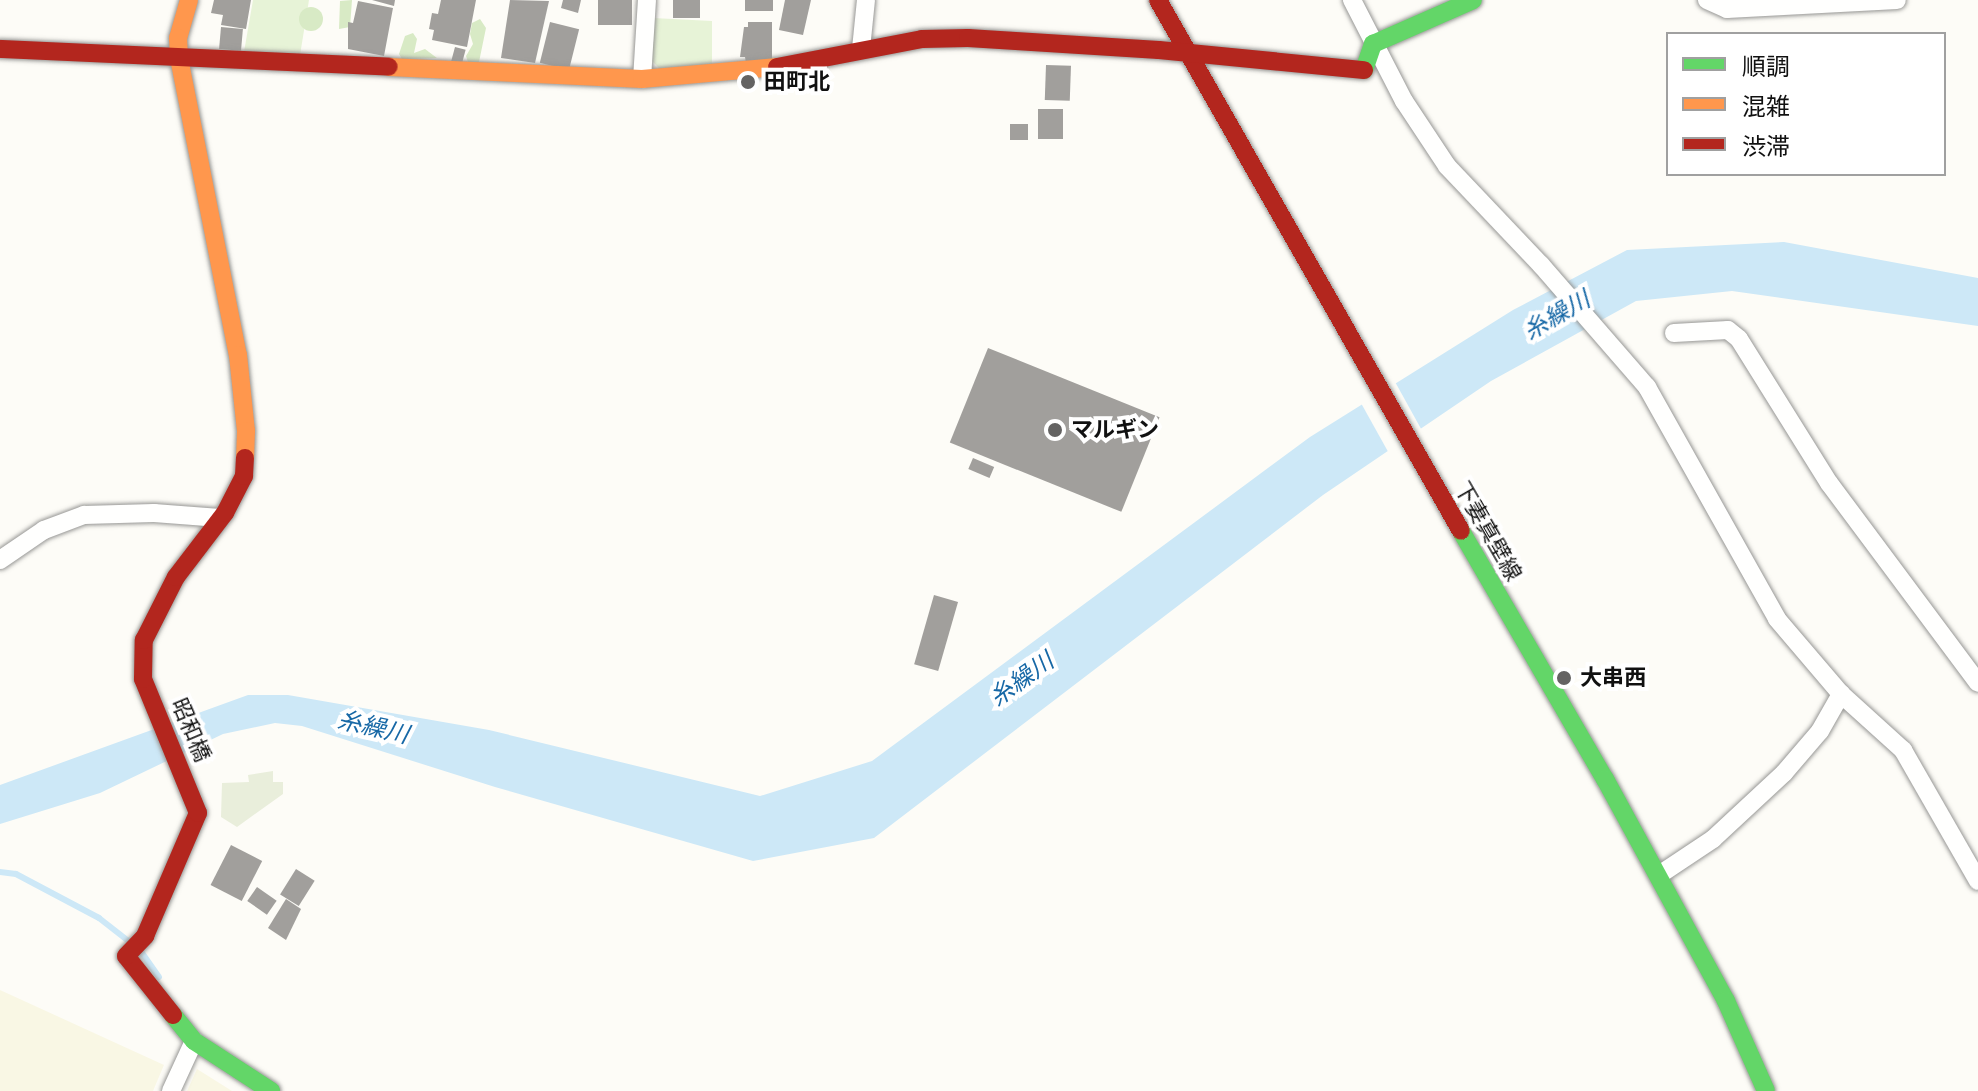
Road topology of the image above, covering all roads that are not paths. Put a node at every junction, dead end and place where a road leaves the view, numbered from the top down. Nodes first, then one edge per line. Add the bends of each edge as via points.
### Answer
1 (189, 0) edge
2 (647, 0) edge
3 (866, 0) edge
4 (1158, 0) edge
5 (1473, 0) edge
6 (1707, 0) edge
7 (1897, 0) edge
8 (1354, 1) edge
9 (1833, 2) edge
10 (1373, 44) junction
11 (0, 49) edge
12 (861, 49) junction
13 (1185, 52) junction
14 (179, 58) junction
15 (642, 79) junction
16 (1674, 333) dead end
17 (220, 518) junction
18 (0, 560) edge
19 (1978, 683) edge
20 (1841, 694) junction
21 (1659, 875) junction
22 (1978, 881) edge
23 (194, 1041) junction
24 (171, 1091) edge
25 (271, 1091) edge
26 (1766, 1091) edge

1 - 14 street, 昭和橋 via 178,38
2 - 15 street
3 - 12 street
4 - 13 street, 下妻真壁線
5 - 10 street
6 - 9 street via 1727,9
7 - 9 street
8 - 10 street
10 - 13 street via 1367,70
10 - 20 street via 1447,166 1647,387 1777,619
11 - 14 street
12 - 13 street via 968,38
12 - 15 street via 767,69
13 - 21 street, 下妻真壁線
14 - 15 street
14 - 17 street, 昭和橋 via 238,355 246,431 244,476
16 - 19 street via 1728,330 1739,339 1829,483
17 - 18 street via 84,515 44,530
17 - 23 street, 昭和橋 via 151,620 141,660 198,813 138,945 126,956
20 - 21 street via 1820,731 1784,773 1713,839
20 - 22 street via 1903,750
21 - 26 street, 下妻真壁線 via 1726,1001
23 - 24 street
23 - 25 street

